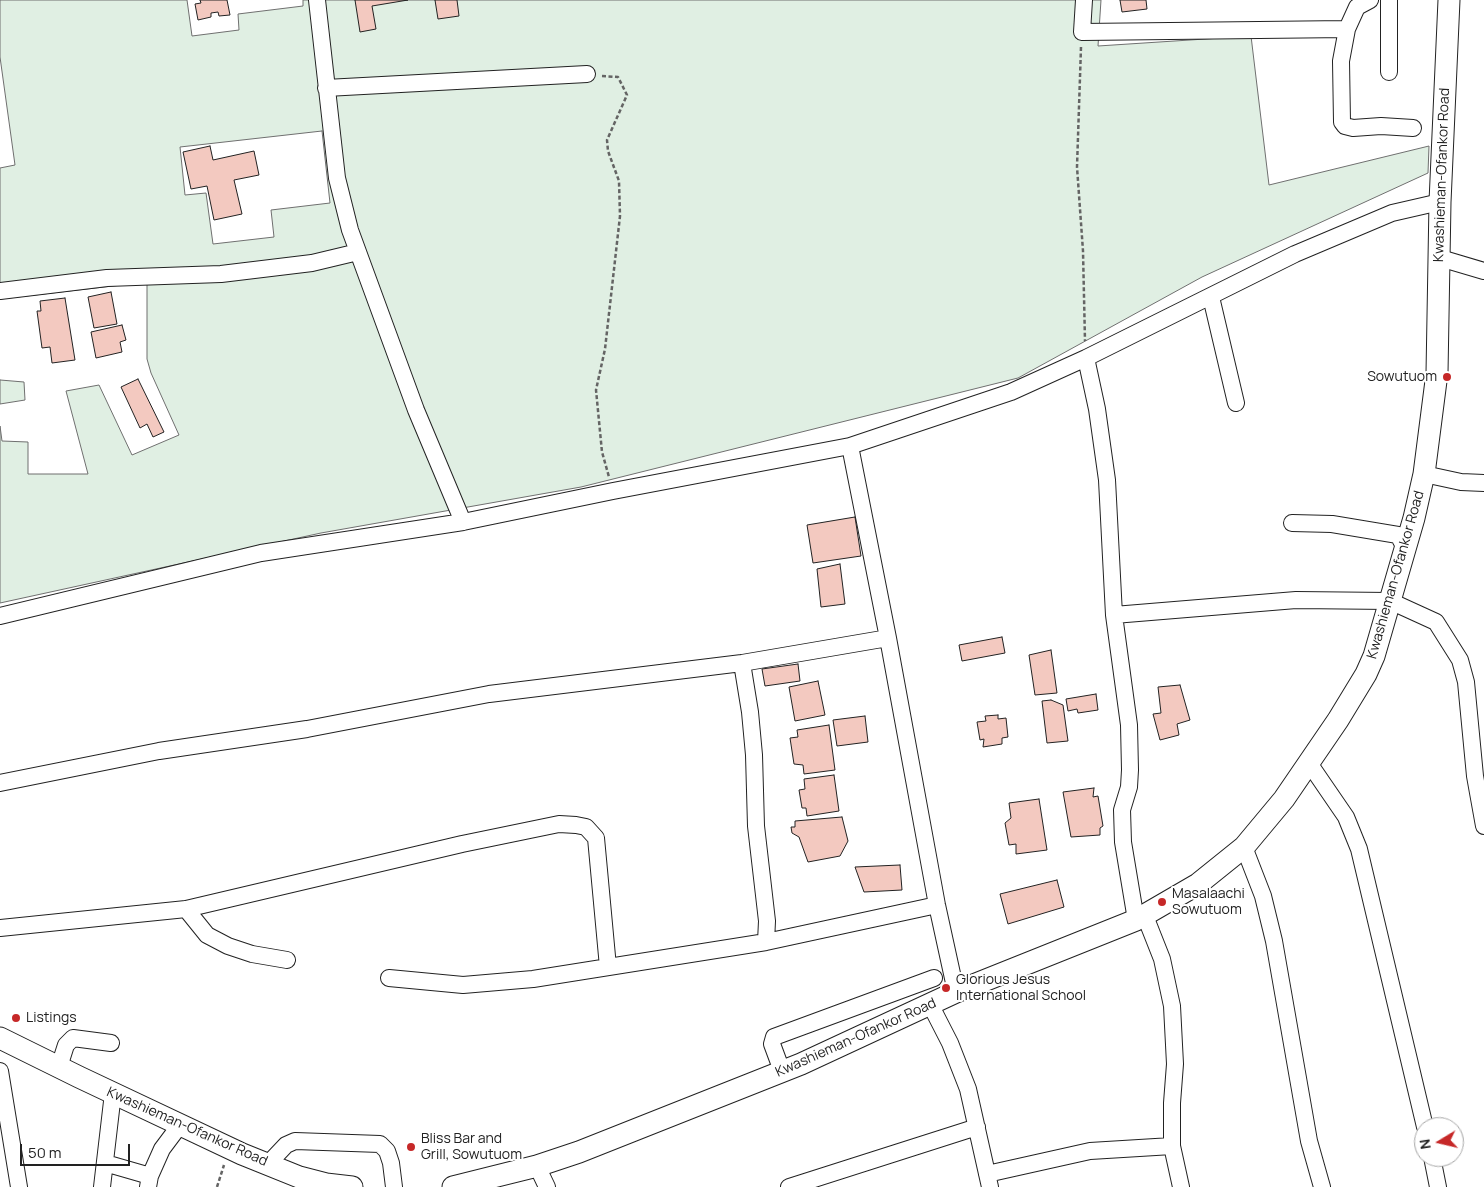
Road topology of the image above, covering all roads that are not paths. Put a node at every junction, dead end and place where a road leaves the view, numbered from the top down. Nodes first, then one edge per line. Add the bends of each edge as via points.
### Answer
1 (317, 0) edge
2 (1084, 0) edge
3 (1370, 0) edge
4 (1389, 0) edge
5 (1449, 0) edge
6 (1347, 29) junction
7 (1389, 72) dead end
8 (587, 74) road end
9 (326, 88) junction
10 (1413, 128) dead end
11 (1440, 202) junction
12 (358, 252) junction
13 (1440, 258) junction
14 (1484, 271) edge
15 (0, 291) edge
16 (1210, 297) junction
17 (1086, 358) junction
18 (1236, 403) dead end
19 (850, 446) junction
20 (1424, 474) junction
21 (1484, 483) edge
22 (463, 522) junction
23 (1292, 524) dead end
24 (1405, 548) junction
25 (1390, 601) junction
26 (1114, 615) junction
27 (0, 616) edge
28 (888, 638) junction
29 (742, 663) junction
30 (1308, 763) junction
31 (0, 783) edge
32 (1484, 826) edge
33 (1244, 847) junction
34 (937, 905) junction
35 (186, 908) junction
36 (1141, 918) junction
37 (0, 928) edge
38 (766, 942) junction
39 (287, 960) dead end
40 (608, 967) junction
41 (389, 978) dead end
42 (934, 978) dead end
43 (956, 992) junction
44 (930, 1004) junction
45 (0, 1038) edge
46 (111, 1043) dead end
47 (59, 1068) junction
48 (0, 1071) edge
49 (782, 1071) junction
50 (113, 1093) junction
51 (1423, 1117) edge
52 (180, 1125) junction
53 (977, 1126) junction
54 (1172, 1146) junction
55 (105, 1163) junction
56 (537, 1166) junction
57 (1434, 1167) edge
58 (279, 1174) edge
59 (988, 1181) edge
60 (149, 1182) edge
61 (326, 1186) edge
62 (19, 1187) edge
63 (102, 1187) edge
64 (352, 1187) edge
65 (394, 1187) edge
66 (453, 1187) edge
67 (547, 1187) edge
68 (789, 1187) edge
69 (1182, 1187) edge
70 (1322, 1187) edge
71 (1438, 1187) edge

1 - 9 street
2 - 6 street via 1082,32
3 - 6 street via 1357,7
4 - 7 street
5 - 11 main road, Kwashieman-Ofankor Road
6 - 10 street via 1340,61 1342,122 1345,126
8 - 9 street
9 - 12 street via 337,178
11 - 13 main road, Kwashieman-Ofankor Road
11 - 16 street via 1392,213 1295,254
12 - 15 street via 312,263 221,274 106,278
12 - 22 street via 416,410
13 - 14 street
13 - 20 main road, Kwashieman-Ofankor Road via 1437,374
16 - 17 street
16 - 18 street
17 - 19 street via 1010,392
17 - 26 street via 1107,480
19 - 22 street
19 - 28 street
20 - 21 street
20 - 24 main road, Kwashieman-Ofankor Road
22 - 27 street via 260,553
23 - 24 street via 1332,524 1398,534
24 - 25 main road, Kwashieman-Ofankor Road
25 - 26 street via 1296,600
25 - 30 main road, Kwashieman-Ofankor Road via 1366,674
25 - 32 street via 1436,622 1460,660 1466,682 1475,776
26 - 36 street via 1129,725 1130,770 1122,810 1123,842
28 - 29 street
28 - 34 street
29 - 31 street via 489,694 307,729 159,751
29 - 38 street via 754,755 756,826 767,921
30 - 33 main road, Kwashieman-Ofankor Road via 1284,799
30 - 51 street via 1346,817 1359,849
33 - 36 main road, Kwashieman-Ofankor Road via 1198,884
33 - 70 street via 1264,896 1309,1141
34 - 38 street
34 - 43 street
35 - 37 street
35 - 39 street via 208,935 228,946
35 - 40 street via 462,844 559,824 576,825 586,827 596,838
36 - 43 main road, Kwashieman-Ofankor Road
36 - 54 street via 1162,959 1172,1006 1175,1064
38 - 40 street
40 - 41 street via 487,984
42 - 49 street via 774,1037 772,1044
43 - 44 main road, Kwashieman-Ofankor Road
44 - 49 main road, Kwashieman-Ofankor Road
44 - 53 street via 968,1089
45 - 47 main road, Kwashieman-Ofankor Road
46 - 47 street via 73,1038 66,1045
47 - 50 main road, Kwashieman-Ofankor Road
48 - 62 street
49 - 56 main road, Kwashieman-Ofankor Road
50 - 52 main road, Kwashieman-Ofankor Road
50 - 55 street
52 - 58 main road, Kwashieman-Ofankor Road
52 - 60 street via 162,1149
53 - 59 street
53 - 68 street
54 - 59 street via 1090,1151
54 - 69 street
55 - 60 street
55 - 63 street
56 - 66 main road, Kwashieman-Ofankor Road
56 - 67 street
57 - 71 street
58 - 61 main road, Kwashieman-Ofankor Road
58 - 65 street via 286,1145 295,1141 380,1144 387,1151 391,1163
61 - 64 main road, Kwashieman-Ofankor Road

